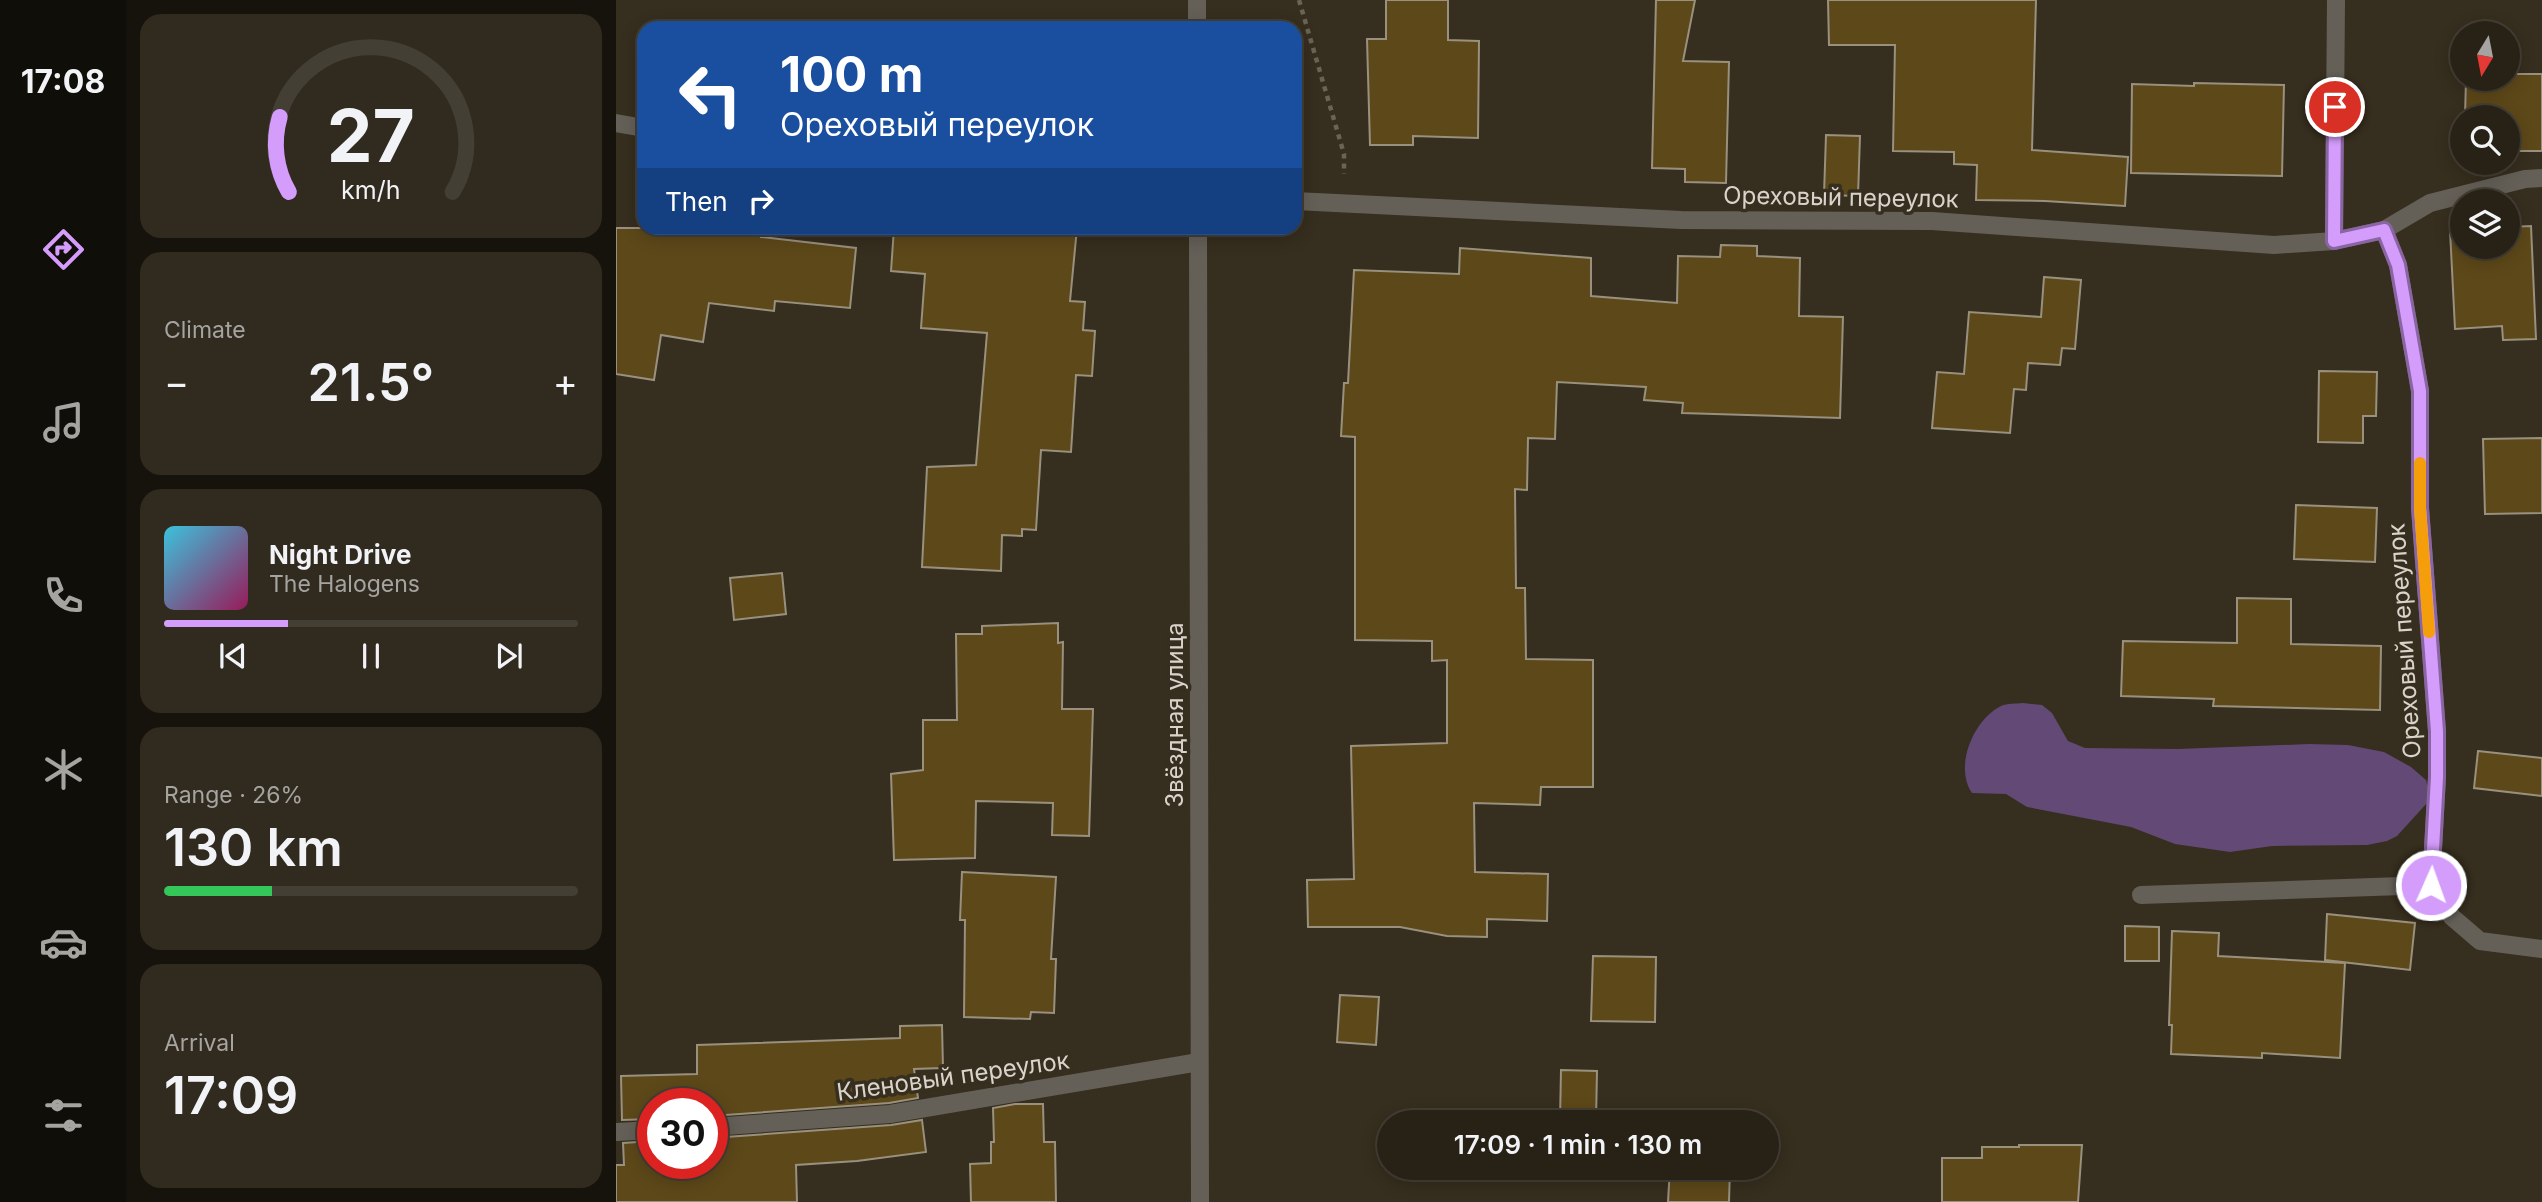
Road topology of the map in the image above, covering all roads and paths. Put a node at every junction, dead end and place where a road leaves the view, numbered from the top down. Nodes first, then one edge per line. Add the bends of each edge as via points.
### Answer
1 (1197, 0) edge
2 (1299, 0) edge
3 (2336, 0) edge
4 (1198, 21) edge
5 (616, 123) edge
6 (637, 127) edge
7 (2542, 178) edge
8 (1302, 201) edge
9 (1345, 203) junction
10 (2384, 230) junction
11 (1198, 235) edge
12 (2334, 241) junction
13 (2431, 885) junction
14 (2141, 895) dead end
15 (2542, 949) edge
16 (1199, 1062) junction
17 (728, 1126) edge
18 (637, 1131) edge
19 (616, 1132) edge
20 (1200, 1202) edge

1 - 4 street
2 - 9 path via 1344,154
3 - 12 street
5 - 6 street
7 - 10 street, Ореховый переулок via 2430,203
8 - 9 street, Ореховый переулок
9 - 12 street, Ореховый переулок via 1681,220 1932,221 2274,245
10 - 12 street, Ореховый переулок
10 - 13 street, Ореховый переулок via 2398,265 2420,391 2420,508 2437,731
11 - 16 street, Звёздная улица
13 - 14 street
13 - 15 street via 2452,917 2480,941
16 - 17 street, Кленовый переулок via 890,1114
16 - 20 street, Звёздная улица
18 - 19 street

